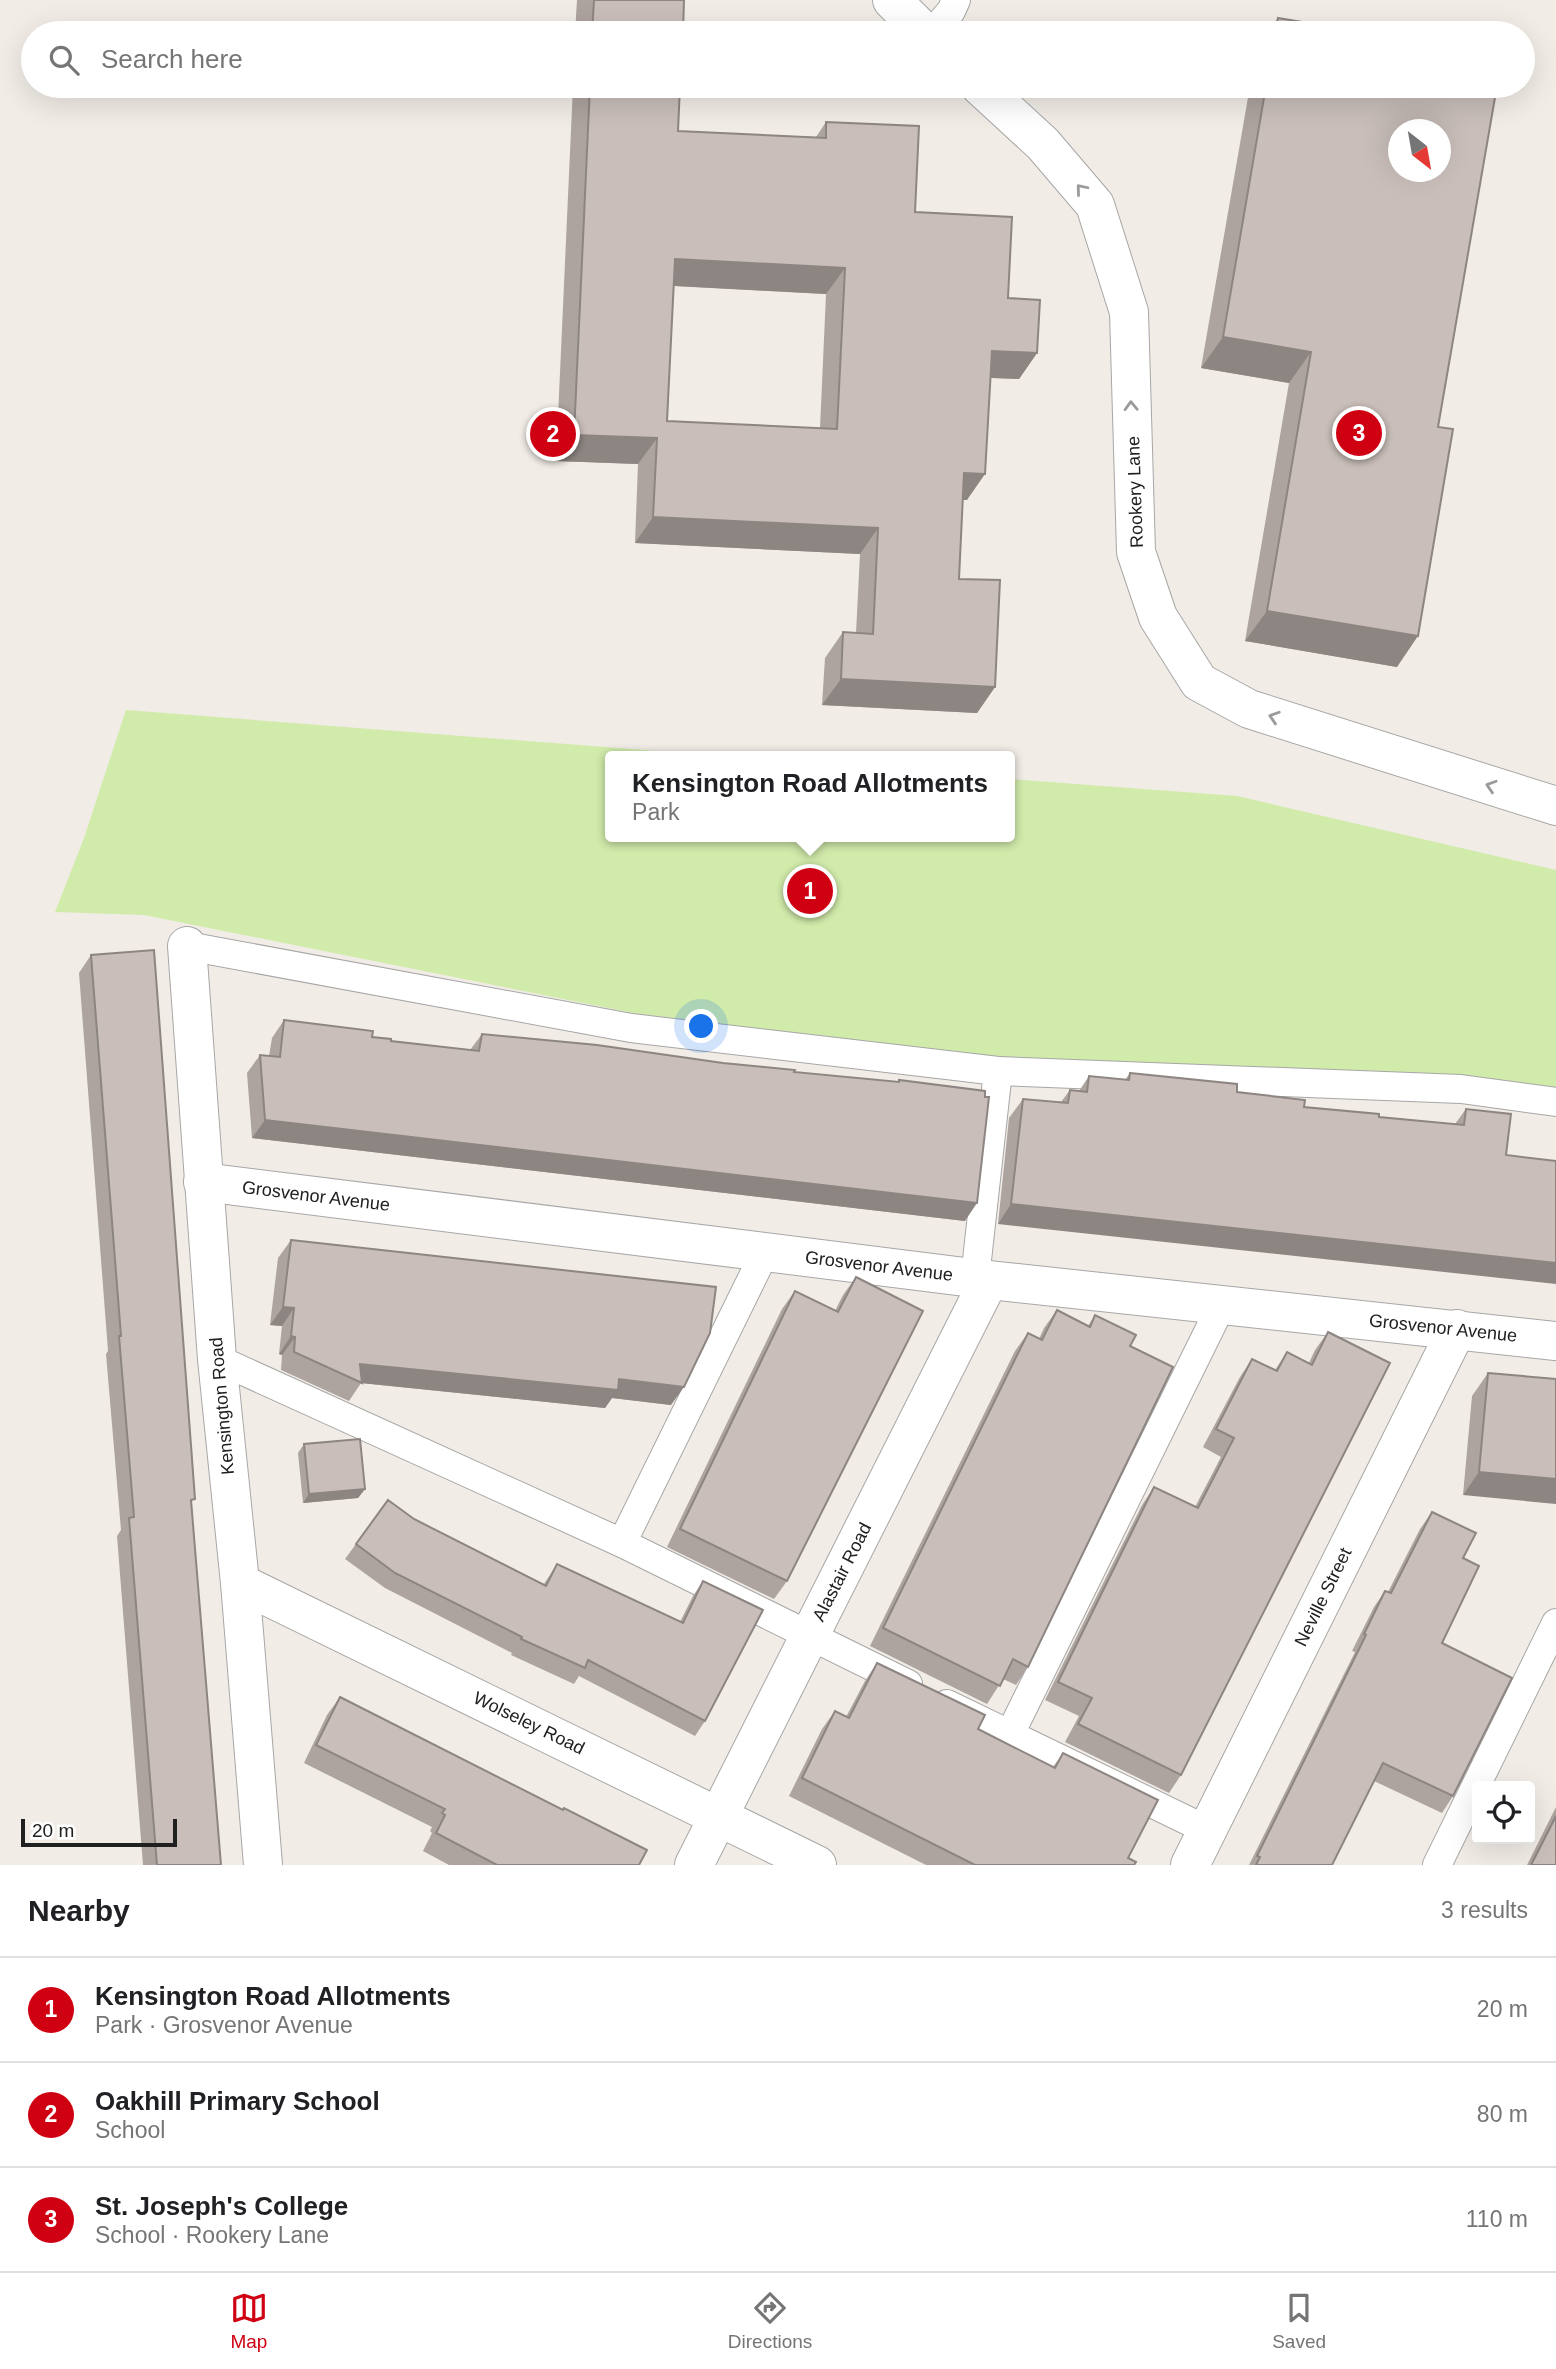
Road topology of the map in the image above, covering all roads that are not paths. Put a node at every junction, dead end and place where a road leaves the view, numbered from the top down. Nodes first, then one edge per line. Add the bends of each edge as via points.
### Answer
1 (892, 0) edge
2 (956, 0) edge
3 (913, 21) edge
4 (942, 21) edge
5 (993, 98) edge
6 (1556, 806) edge
7 (187, 946) joint
8 (998, 1071) junction
9 (1556, 1102) edge
10 (203, 1182) junction
11 (765, 1252) junction
12 (982, 1279) junction
13 (1222, 1304) junction
14 (1457, 1329) junction
15 (1556, 1341) edge
16 (217, 1359) junction
17 (622, 1543) junction
18 (240, 1583) junction
19 (1556, 1623) edge
20 (809, 1637) junction
21 (1010, 1734) junction
22 (719, 1816) junction
23 (1207, 1830) junction
24 (263, 1865) edge
25 (694, 1865) edge
26 (817, 1865) edge
27 (1190, 1865) edge
28 (1437, 1865) edge

1 - 3 street
2 - 4 lane
6 -> 5 street, Rookery Lane via 1249,709 1199,682 1158,617 1136,552 1129,312 1095,205 1043,144
7 - 8 lane via 631,1028
7 - 10 street, Kensington Road
8 - 9 lane via 1461,1089
8 - 12 lane
10 - 11 street, Grosvenor Avenue
10 - 16 street, Kensington Road
11 - 12 street, Grosvenor Avenue
11 - 17 lane
12 - 13 street, Grosvenor Avenue
12 - 20 street, Alastair Road
13 - 14 street, Grosvenor Avenue
13 - 21 lane
14 - 15 street, Grosvenor Avenue
14 - 23 street, Neville Street
16 - 17 lane
16 - 18 street, Kensington Road
17 - 20 lane
18 - 22 street, Wolseley Road
18 - 24 street, Kensington Road
19 - 28 lane
20 - 21 lane
20 - 22 street, Alastair Road
21 - 23 lane
22 - 25 street, Alastair Road
22 - 26 street, Wolseley Road
23 - 27 street, Neville Street

